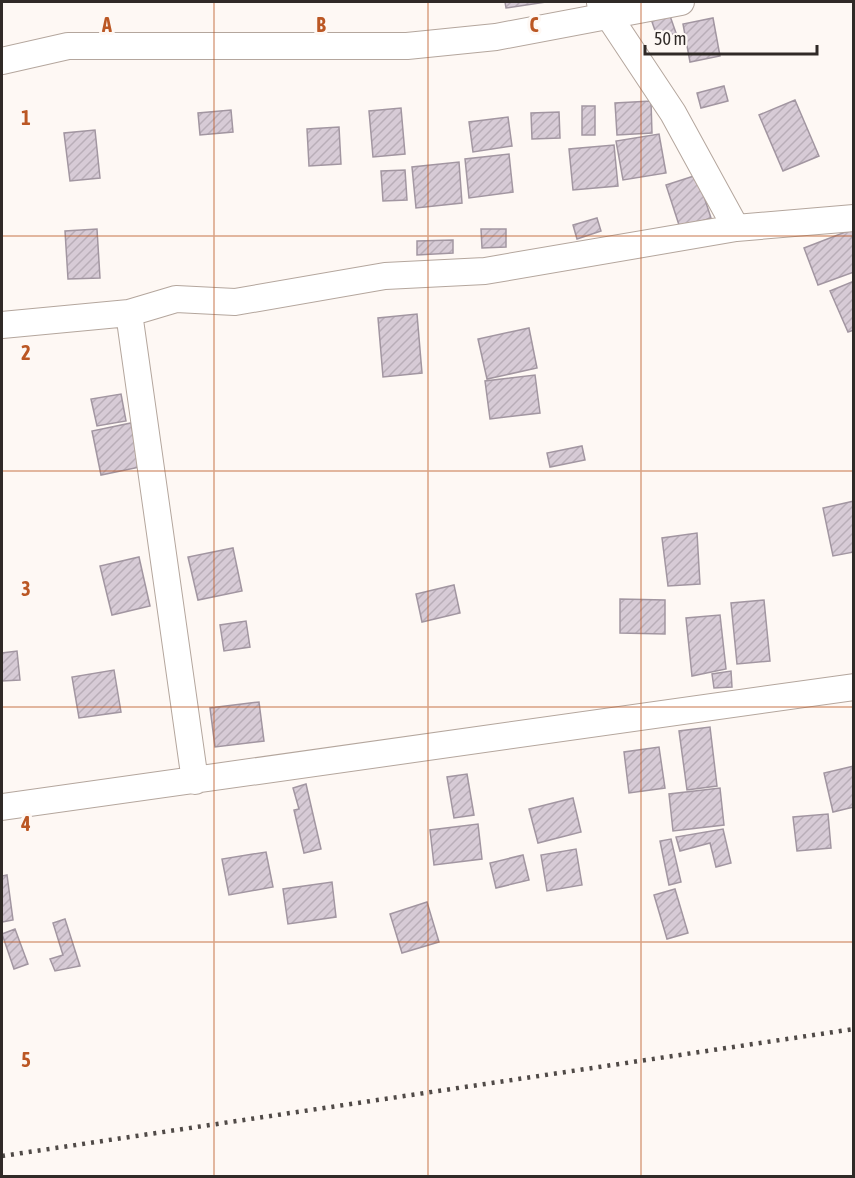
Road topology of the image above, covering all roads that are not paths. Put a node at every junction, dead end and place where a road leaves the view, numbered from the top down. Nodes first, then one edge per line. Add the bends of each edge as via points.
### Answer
1 (681, 2) edge
2 (603, 8) edge
3 (2, 61) edge
4 (854, 218) edge
5 (736, 228) junction
6 (129, 312) junction
7 (2, 325) edge
8 (854, 687) edge
9 (195, 781) junction
10 (2, 807) edge

1 - 2 street
2 - 3 street via 496,37 407,46 68,46
2 - 5 street via 673,113
4 - 5 street
5 - 6 street via 485,271 385,276 235,302 176,300
6 - 7 street
6 - 9 street
8 - 9 street
9 - 10 street

